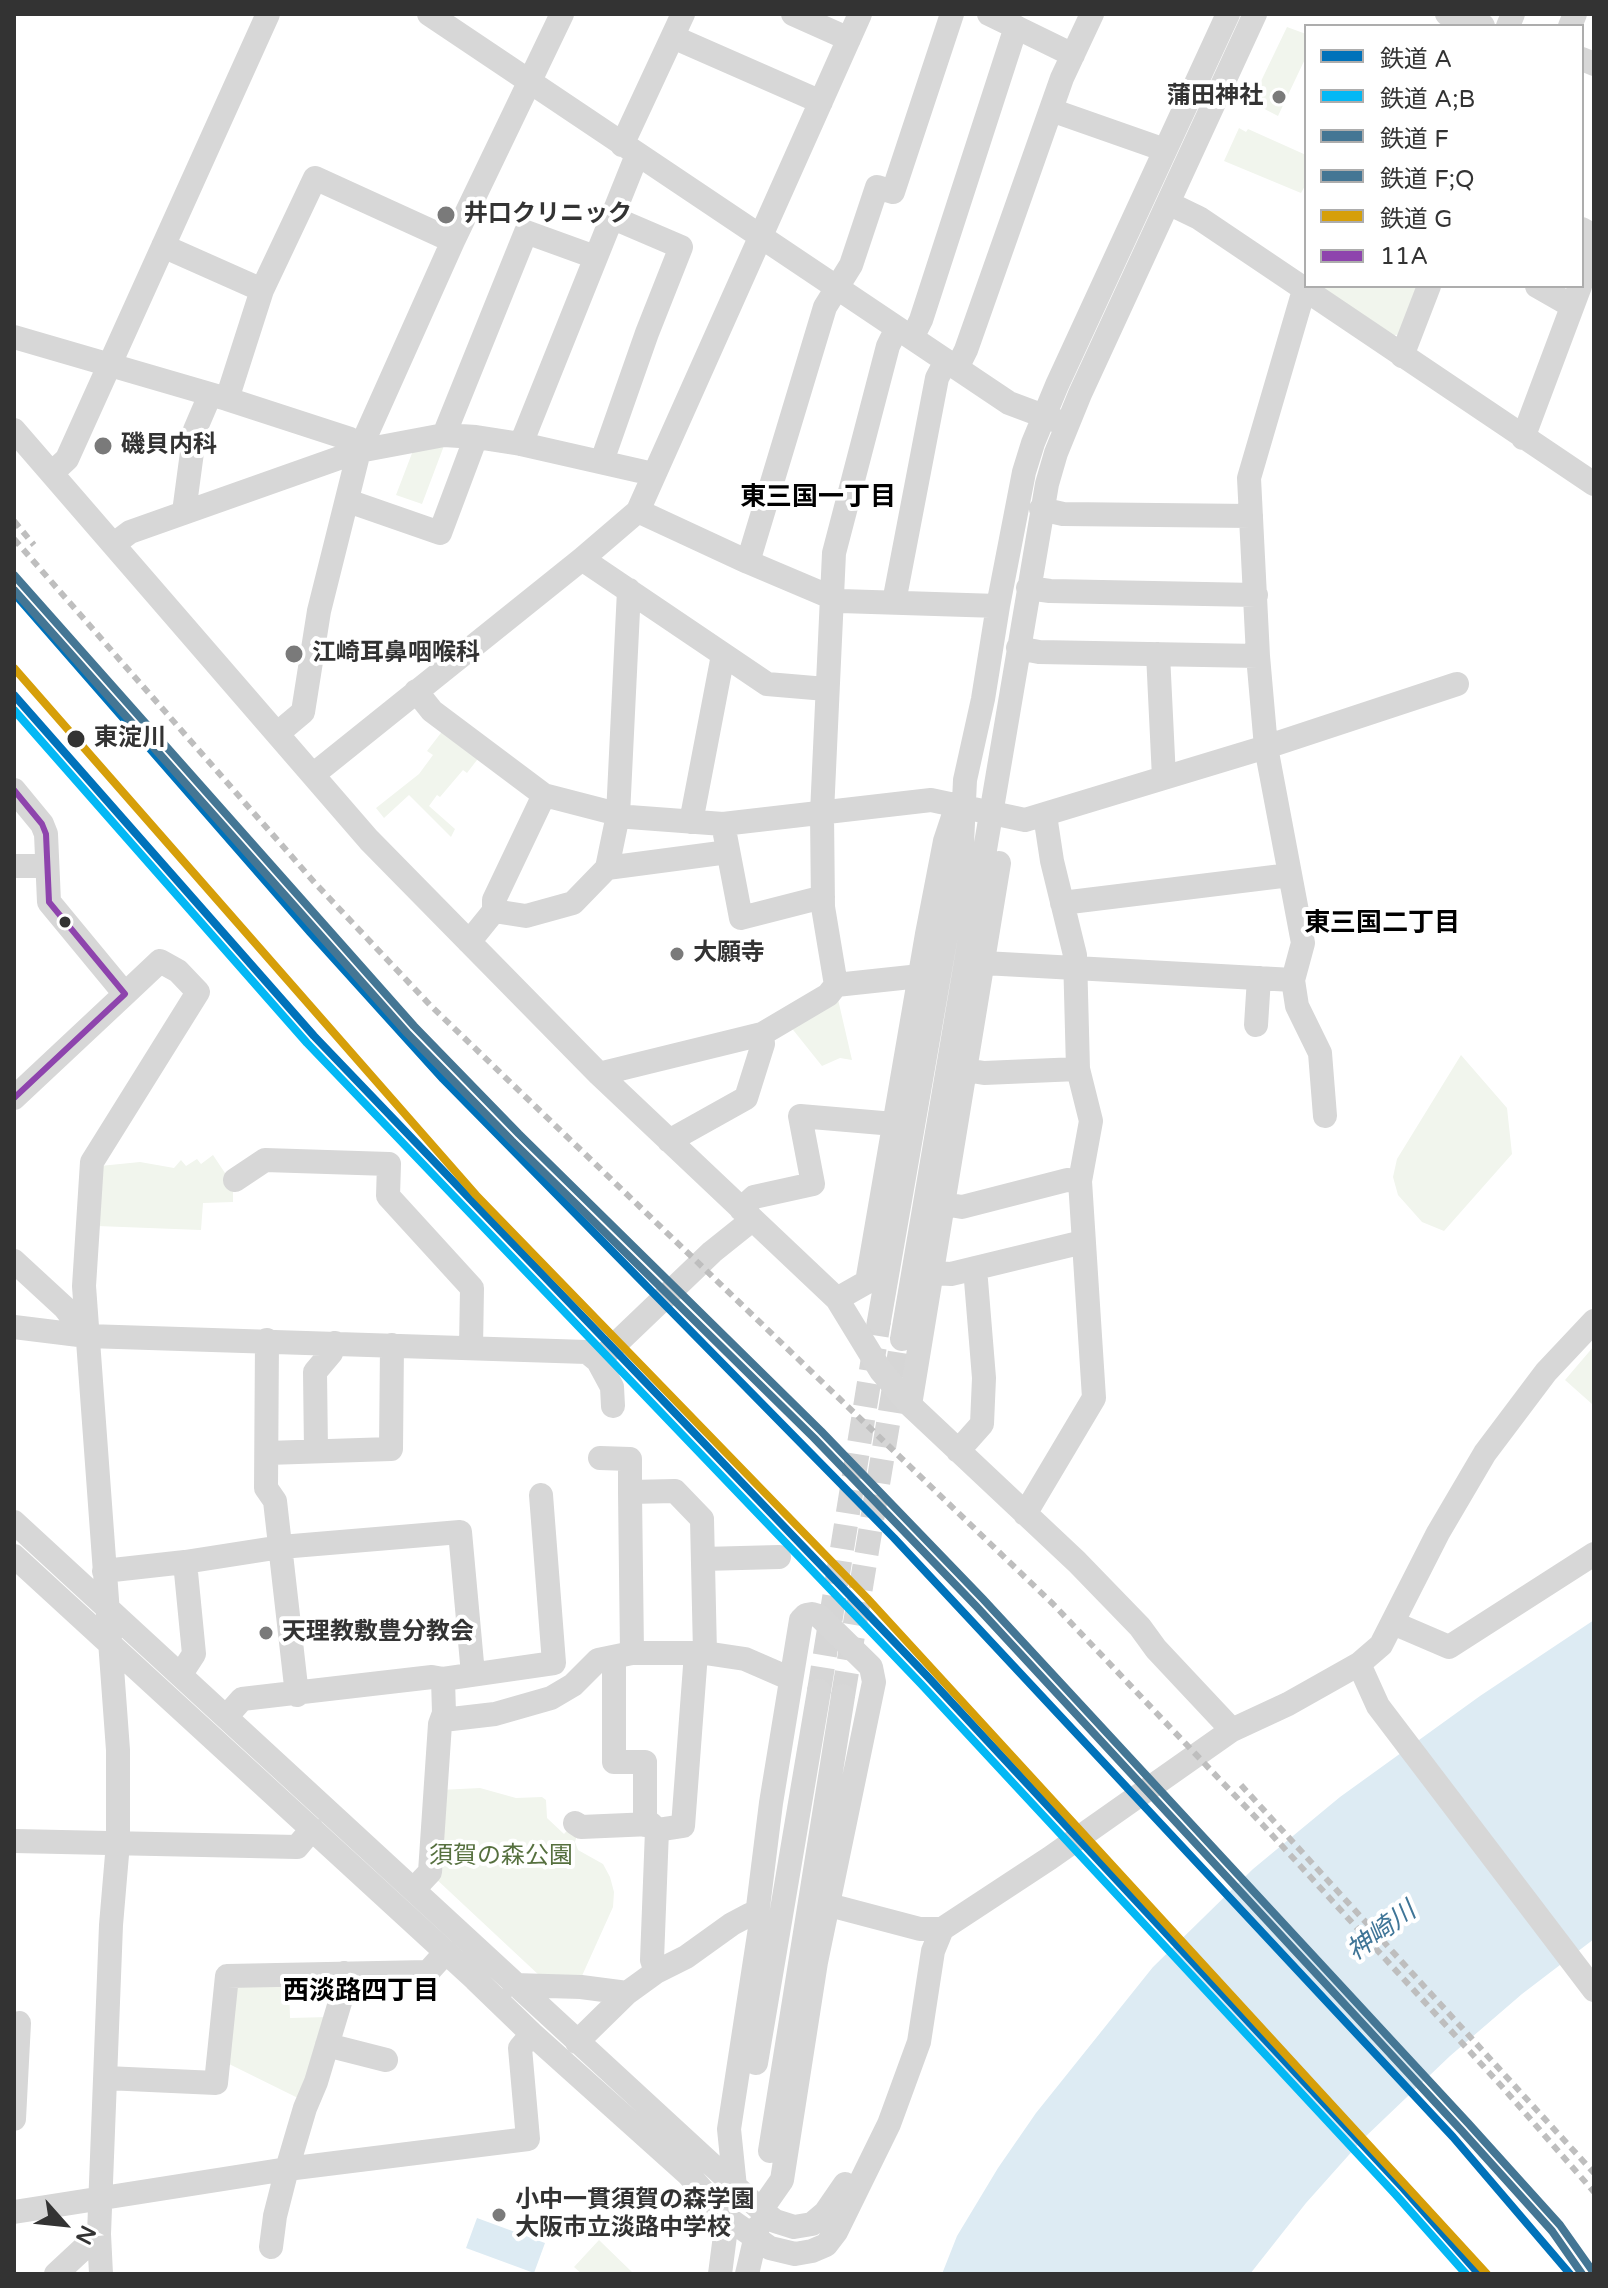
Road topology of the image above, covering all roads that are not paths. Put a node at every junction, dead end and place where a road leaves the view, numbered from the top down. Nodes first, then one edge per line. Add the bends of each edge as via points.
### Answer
1 (268, 14) edge
2 (429, 14) edge
3 (562, 14) edge
4 (683, 14) edge
5 (793, 14) edge
6 (860, 14) edge
7 (952, 14) edge
8 (989, 14) edge
9 (1092, 14) edge
10 (1228, 14) edge
11 (1255, 14) edge
12 (1447, 14) edge
13 (1477, 24) edge
14 (1016, 27) junction
15 (673, 37) junction
16 (849, 39) junction
17 (1073, 55) junction
18 (530, 82) junction
19 (821, 102) junction
20 (1051, 110) junction
21 (630, 150) junction
22 (1165, 150) junction
23 (1168, 203) junction
24 (611, 217) junction
25 (761, 237) junction
26 (453, 241) junction
27 (163, 246) junction
28 (1594, 249) edge
29 (595, 257) junction
30 (1584, 276) edge
31 (837, 288) junction
32 (1428, 288) edge
33 (1579, 289) edge
34 (262, 290) junction
35 (1304, 290) junction
36 (1594, 291) edge
37 (904, 333) junction
38 (14, 337) edge
39 (1402, 356) junction
40 (952, 364) junction
41 (110, 365) junction
42 (218, 397) junction
43 (1043, 416) junction
44 (1067, 424) junction
45 (14, 430) edge
46 (444, 435) junction
47 (476, 437) junction
48 (1523, 438) junction
49 (521, 444) junction
50 (359, 451) junction
51 (602, 461) junction
52 (52, 473) junction
53 (653, 474) junction
54 (1594, 484) edge
55 (348, 501) junction
56 (1041, 509) junction
57 (638, 511) junction
58 (184, 512) junction
59 (1251, 516) junction
60 (114, 544) junction
61 (582, 559) junction
62 (748, 562) junction
63 (1028, 588) junction
64 (629, 590) junction
65 (1256, 595) junction
66 (830, 598) junction
67 (894, 602) junction
68 (998, 606) junction
69 (1018, 648) junction
70 (1158, 654) junction
71 (723, 655) junction
72 (1258, 656) junction
73 (1457, 684) dead end
74 (826, 689) junction
75 (416, 691) junction
76 (278, 733) junction
77 (1266, 747) junction
78 (314, 774) junction
79 (1164, 778) junction
80 (14, 790) edge
81 (544, 795) junction
82 (960, 807) junction
83 (822, 813) junction
84 (992, 814) junction
85 (618, 815) junction
86 (1045, 815) junction
87 (691, 822) junction
88 (723, 824) junction
89 (728, 852) junction
90 (14, 866) edge
91 (47, 866) junction
92 (607, 868) junction
93 (1290, 875) junction
94 (823, 897) junction
95 (1062, 903) junction
96 (494, 911) junction
97 (469, 942) junction
98 (984, 963) junction
99 (1076, 970) junction
100 (920, 976) junction
101 (1259, 978) junction
102 (1293, 980) junction
103 (836, 985) junction
104 (125, 994) junction
105 (1256, 1025) dead end
106 (762, 1034) junction
107 (1078, 1069) junction
108 (966, 1070) junction
109 (599, 1074) junction
110 (14, 1098) edge
111 (1325, 1116) dead end
112 (894, 1124) junction
113 (669, 1141) junction
114 (235, 1180) dead end
115 (1080, 1181) junction
116 (944, 1204) junction
117 (747, 1214) junction
118 (1083, 1242) junction
119 (14, 1261) edge
120 (975, 1268) junction
121 (933, 1273) junction
122 (837, 1299) junction
123 (879, 1321) tunnel mouth
124 (1594, 1321) edge
125 (14, 1327) edge
126 (87, 1336) junction
127 (902, 1339) tunnel mouth
128 (267, 1340) junction
129 (335, 1343) junction
130 (392, 1345) junction
131 (471, 1348) junction
132 (598, 1361) junction
133 (910, 1405) junction
134 (613, 1406) dead end
135 (316, 1451) junction
136 (958, 1451) junction
137 (267, 1453) junction
138 (600, 1458) dead end
139 (630, 1492) junction
140 (541, 1495) dead end
141 (1025, 1514) junction
142 (14, 1522) edge
143 (281, 1547) junction
144 (1594, 1554) edge
145 (14, 1556) edge
146 (779, 1557) dead end
147 (703, 1559) junction
148 (185, 1562) junction
149 (104, 1571) junction
150 (108, 1609) junction
151 (1393, 1623) junction
152 (111, 1644) junction
153 (700, 1653) junction
154 (623, 1655) junction
155 (1359, 1664) junction
156 (181, 1674) junction
157 (473, 1674) junction
158 (443, 1679) junction
159 (791, 1679) junction
160 (819, 1691) tunnel mouth
161 (297, 1695) junction
162 (843, 1696) tunnel mouth
163 (226, 1717) junction
164 (443, 1720) junction
165 (1232, 1730) junction
166 (575, 1823) dead end
167 (651, 1827) junction
168 (312, 1829) junction
169 (14, 1841) edge
170 (118, 1843) junction
171 (414, 1889) junction
172 (829, 1905) junction
173 (757, 1915) junction
174 (942, 1929) junction
175 (446, 1952) junction
176 (656, 1972) junction
177 (344, 1973) junction
178 (514, 1985) junction
179 (1593, 1989) edge
180 (627, 1993) junction
181 (19, 2023) dead end
182 (532, 2034) junction
183 (577, 2042) junction
184 (327, 2045) junction
185 (386, 2060) dead end
186 (106, 2078) junction
187 (903, 2080) junction
188 (14, 2119) edge
189 (287, 2169) junction
190 (735, 2187) junction
191 (102, 2198) junction
192 (761, 2210) junction
193 (14, 2212) edge
194 (726, 2217) junction
195 (99, 2234) junction
196 (756, 2240) junction
197 (271, 2247) dead end
198 (56, 2274) edge
199 (101, 2274) edge
200 (720, 2274) edge
201 (747, 2274) edge
202 (764, 2274) edge

1 - 27 street
2 - 18 street
3 - 18 street
4 - 15 street
5 - 16 street
6 - 16 street
7 - 31 street via 893,192 877,187 851,265
8 - 14 street
9 - 17 street
10 - 22 street
11 - 23 street
12 - 13 street
14 - 17 street
14 - 37 street via 921,320
15 - 19 street
15 - 21 street
16 - 19 street
17 - 20 street
18 - 21 street
18 - 26 street
19 - 25 street
20 - 22 street
20 - 40 street via 966,350
21 - 24 street
21 - 25 street
22 - 43 street
23 - 35 street via 1199,218
23 - 44 street
24 - 29 street
24 - 51 street via 681,247
25 - 31 street
25 - 53 street
26 - 34 street via 315,178
26 - 50 street
27 - 34 street
27 - 41 street
28 - 30 street
29 - 46 street via 526,232
29 - 49 street
31 - 37 street
31 - 62 street via 825,307
32 - 39 street
33 - 36 street
33 - 48 street
34 - 42 street
35 - 39 street
35 - 59 street via 1249,478
37 - 40 street
37 - 66 street via 888,346 834,553
38 - 41 street
39 - 48 street
40 - 43 street via 1009,403
40 - 67 street via 937,378
41 - 42 street
41 - 52 street via 67,459
42 - 50 street via 350,439
42 - 58 street via 195,430
43 - 44 street
43 - 68 street via 1024,472
44 - 56 street
45 - 52 street
46 - 47 street
46 - 50 street
47 - 49 street
47 - 55 street via 440,533
48 - 54 street
49 - 51 street
50 - 55 street
50 - 58 street
51 - 53 street
52 - 60 street
53 - 57 street
55 - 76 street via 319,611 303,712
56 - 59 street via 1063,514
56 - 63 street
57 - 61 street
57 - 62 street
58 - 60 street via 130,532
59 - 65 street
60 - 76 street
61 - 64 street
61 - 75 street
62 - 66 street
63 - 65 street
63 - 69 street
64 - 71 street
64 - 85 street
65 - 72 street
66 - 67 street
66 - 74 street
67 - 68 street
68 - 82 street
69 - 70 street
69 - 84 street
70 - 72 street
70 - 79 street
71 - 74 street via 767,684
71 - 87 street
72 - 77 street
73 - 77 street
74 - 83 street
75 - 78 street
75 - 81 street via 432,711
76 - 78 street
77 - 79 street
77 - 93 street
78 - 97 street via 369,840
79 - 86 street
80 - 91 street via 42,824
81 - 85 street
81 - 96 street via 494,900
82 - 83 street via 931,800
82 - 84 street
82 - 100 street via 945,841
82 - 123 street via 962,844
83 - 88 street
83 - 94 street
84 - 86 street via 1021,820
84 - 98 street via 1000,850
84 - 127 street
85 - 87 street
85 - 92 street
86 - 95 street
87 - 88 street
88 - 89 street
89 - 92 street
89 - 94 street via 741,918
90 - 91 street
91 - 104 street via 53,908
92 - 96 street via 573,903 526,916
93 - 95 street
93 - 102 street via 1303,943
94 - 103 street
95 - 99 street
96 - 97 street
97 - 109 street
98 - 99 street
98 - 108 street
99 - 101 street
99 - 107 street
100 - 103 street
100 - 112 street
101 - 102 street
101 - 105 street
102 - 111 street via 1297,1006 1320,1053
103 - 106 street
104 - 110 street
104 - 126 street via 160,961 198,992 92,1162 84,1286
106 - 109 street
106 - 113 street via 746,1098
107 - 108 street
107 - 115 street via 1091,1121
108 - 116 street
109 - 113 street
112 - 117 street via 800,1116 813,1184 754,1197
112 - 122 street via 867,1282
113 - 117 street
114 - 131 street via 265,1160 389,1164 388,1196 472,1288
115 - 116 street via 962,1207
115 - 118 street
116 - 121 street
117 - 122 street
117 - 132 street
118 - 120 street
118 - 141 street via 1094,1398
119 - 126 street
120 - 121 street
120 - 136 street via 984,1378 982,1424
121 - 133 street
122 - 133 street via 881,1371
124 - 151 street via 1546,1372 1485,1453
125 - 126 street
126 - 128 street
126 - 149 street
128 - 129 street
128 - 137 street
129 - 130 street
129 - 135 street via 315,1372
130 - 131 street
130 - 135 street via 391,1449
131 - 132 street via 587,1352
132 - 134 street via 612,1387
133 - 136 street
135 - 137 street
136 - 141 street
137 - 143 street via 266,1488 275,1501
138 - 139 street via 630,1459
139 - 147 street via 675,1491 702,1519
139 - 154 street
140 - 157 street via 554,1663
141 - 165 street via 1132,1618
142 - 150 street
143 - 148 street
143 - 157 street via 460,1532
143 - 161 street
144 - 151 street via 1449,1647
145 - 152 street
146 - 147 street
147 - 153 street
148 - 149 street
148 - 156 street via 194,1654
149 - 150 street
150 - 152 street
150 - 156 street
151 - 155 street via 1381,1645
152 - 168 street
152 - 170 street
153 - 154 street
153 - 159 street via 745,1659
153 - 167 street via 683,1826
154 - 164 street via 598,1660 551,1698 495,1714
154 - 167 street via 614,1762 645,1762
155 - 165 street
155 - 179 street via 1378,1706
156 - 163 street
157 - 158 street
158 - 161 street
158 - 164 street
159 - 172 street via 801,1620 812,1614 874,1674
159 - 173 street
160 - 190 street
161 - 163 street via 242,1699
162 - 192 street
163 - 171 street
164 - 171 street via 430,1872
165 - 174 street
166 - 167 street
167 - 176 street
168 - 170 street via 297,1847
168 - 175 street
169 - 170 street
170 - 186 street
171 - 178 street
172 - 174 street via 920,1929
172 - 192 street via 782,2180
173 - 176 street via 732,1924
173 - 190 street via 760,1928 729,2129
174 - 187 street via 933,1951 919,2042
175 - 177 street via 428,1972
175 - 182 street
176 - 180 street
177 - 184 street
177 - 186 street via 227,1976 216,2083
178 - 180 street
178 - 183 street
180 - 183 street
181 - 188 street
182 - 189 street via 520,2048 528,2139
182 - 194 street via 688,2174
183 - 190 street
184 - 185 street
184 - 189 street
186 - 191 street
187 - 192 street via 863,2158 825,2213 812,2224 794,2227
187 - 196 street via 889,2124 826,2245 795,2254
189 - 191 street
189 - 197 street
190 - 192 street
190 - 194 street
191 - 193 street
191 - 195 street
192 - 196 street
194 - 196 street
194 - 200 street
195 - 198 street
195 - 199 street
196 - 201 street
196 - 202 street

